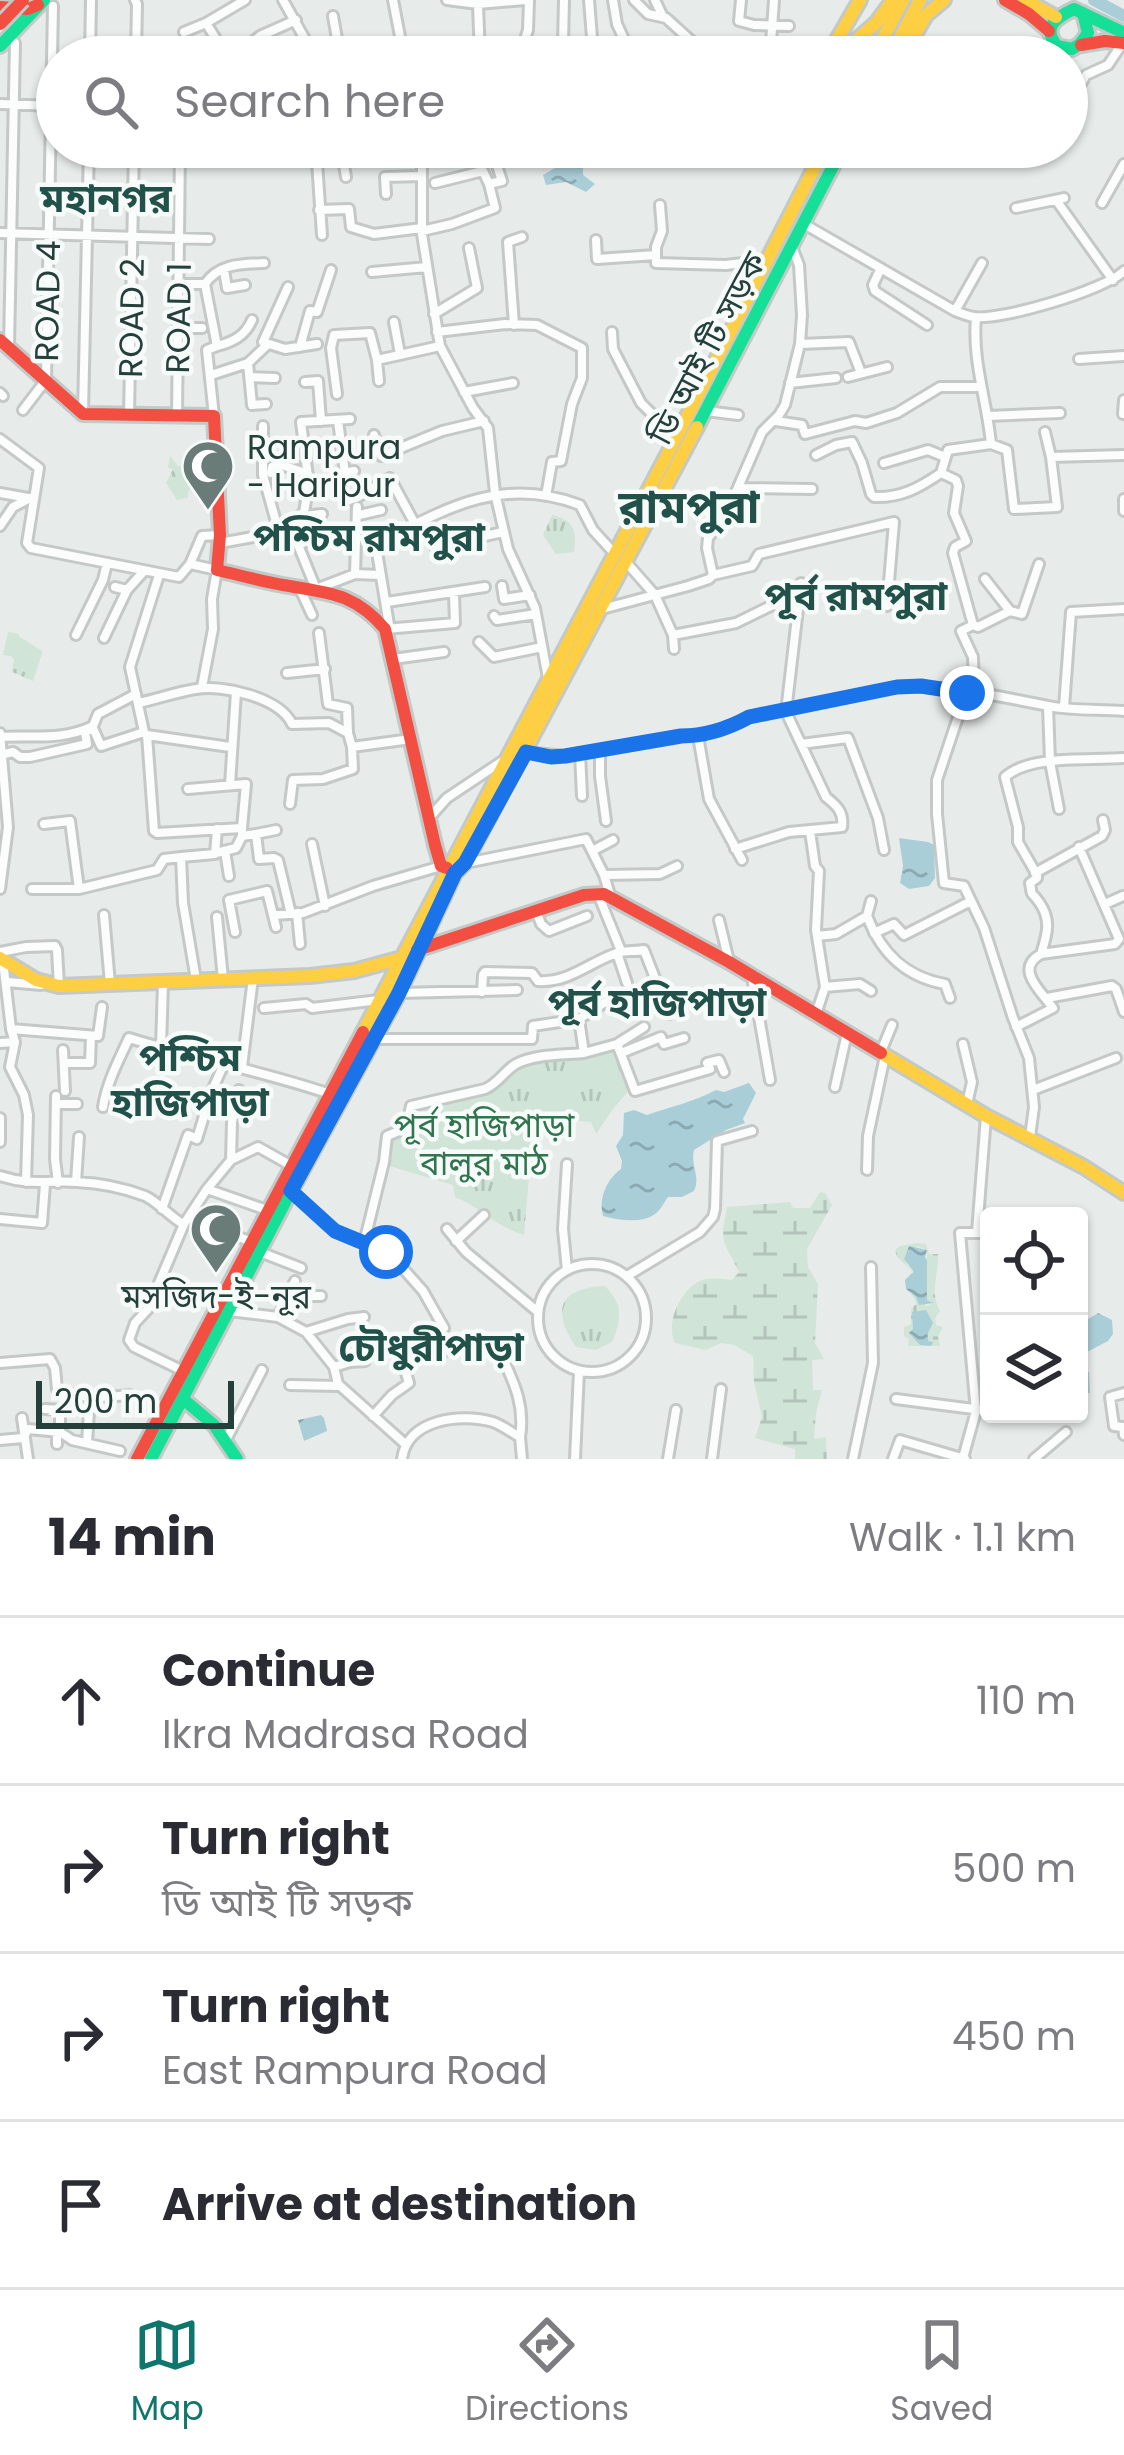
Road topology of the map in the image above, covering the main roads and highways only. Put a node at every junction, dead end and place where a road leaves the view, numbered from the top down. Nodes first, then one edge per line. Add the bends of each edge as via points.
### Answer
1 (23, 0) edge
2 (860, 0) edge
3 (923, 0) edge
4 (944, 0) edge
5 (1054, 0) edge
6 (895, 2) edge
7 (1016, 2) edge
8 (46, 3) edge
9 (1078, 11) junction
10 (4, 23) edge
11 (1053, 24) junction
12 (1124, 33) edge
13 (839, 36) edge
14 (863, 36) edge
15 (881, 36) edge
16 (900, 36) edge
17 (914, 36) edge
18 (1055, 36) edge
19 (1086, 36) edge
20 (1123, 43) edge
21 (1088, 44) edge
22 (814, 168) edge
23 (832, 168) edge
24 (5, 344) edge
25 (623, 551) junction
26 (452, 868) junction
27 (417, 950) junction
28 (1, 957) edge
29 (402, 958) junction
30 (1124, 1193) edge
31 (256, 1247) junction
32 (178, 1399) junction
33 (137, 1459) edge
34 (151, 1459) edge
35 (233, 1459) edge

1 - 10 main road, bridge
2 - 13 main road
3 - 16 main road
4 - 17 main road
5 - 9 main road
6 - 14 main road
6 - 15 main road
7 - 11 main road
8 - 10 main road
8 - 10 main road
9 - 11 main road
9 - 12 main road
9 - 19 main road
11 - 18 main road
20 - 21 main road
22 - 25 main road, ডি আই টি সড়ক
23 - 25 main road, ডি আই টি সড়ক
24 - 26 main road via 83,415 214,416 217,570 342,595 385,629 430,818
25 - 26 main road, ডি আই টি সড়ক
25 - 26 main road, ডি আই টি সড়ক via 526,752
26 - 27 main road, ডি আই টি সড়ক
26 - 29 main road, ডি আই টি সড়ক
27 - 30 main road via 604,894
27 - 31 main road, ডি আই টি সড়ক
28 - 29 main road via 55,986 340,973
29 - 31 main road, ডি আই টি সড়ক
31 - 32 main road, ডি আই টি সড়ক
31 - 32 main road, ডি আই টি সড়ক via 184,1372
32 - 33 main road
32 - 34 main road
32 - 35 main road
32 - 35 main road via 227,1438

